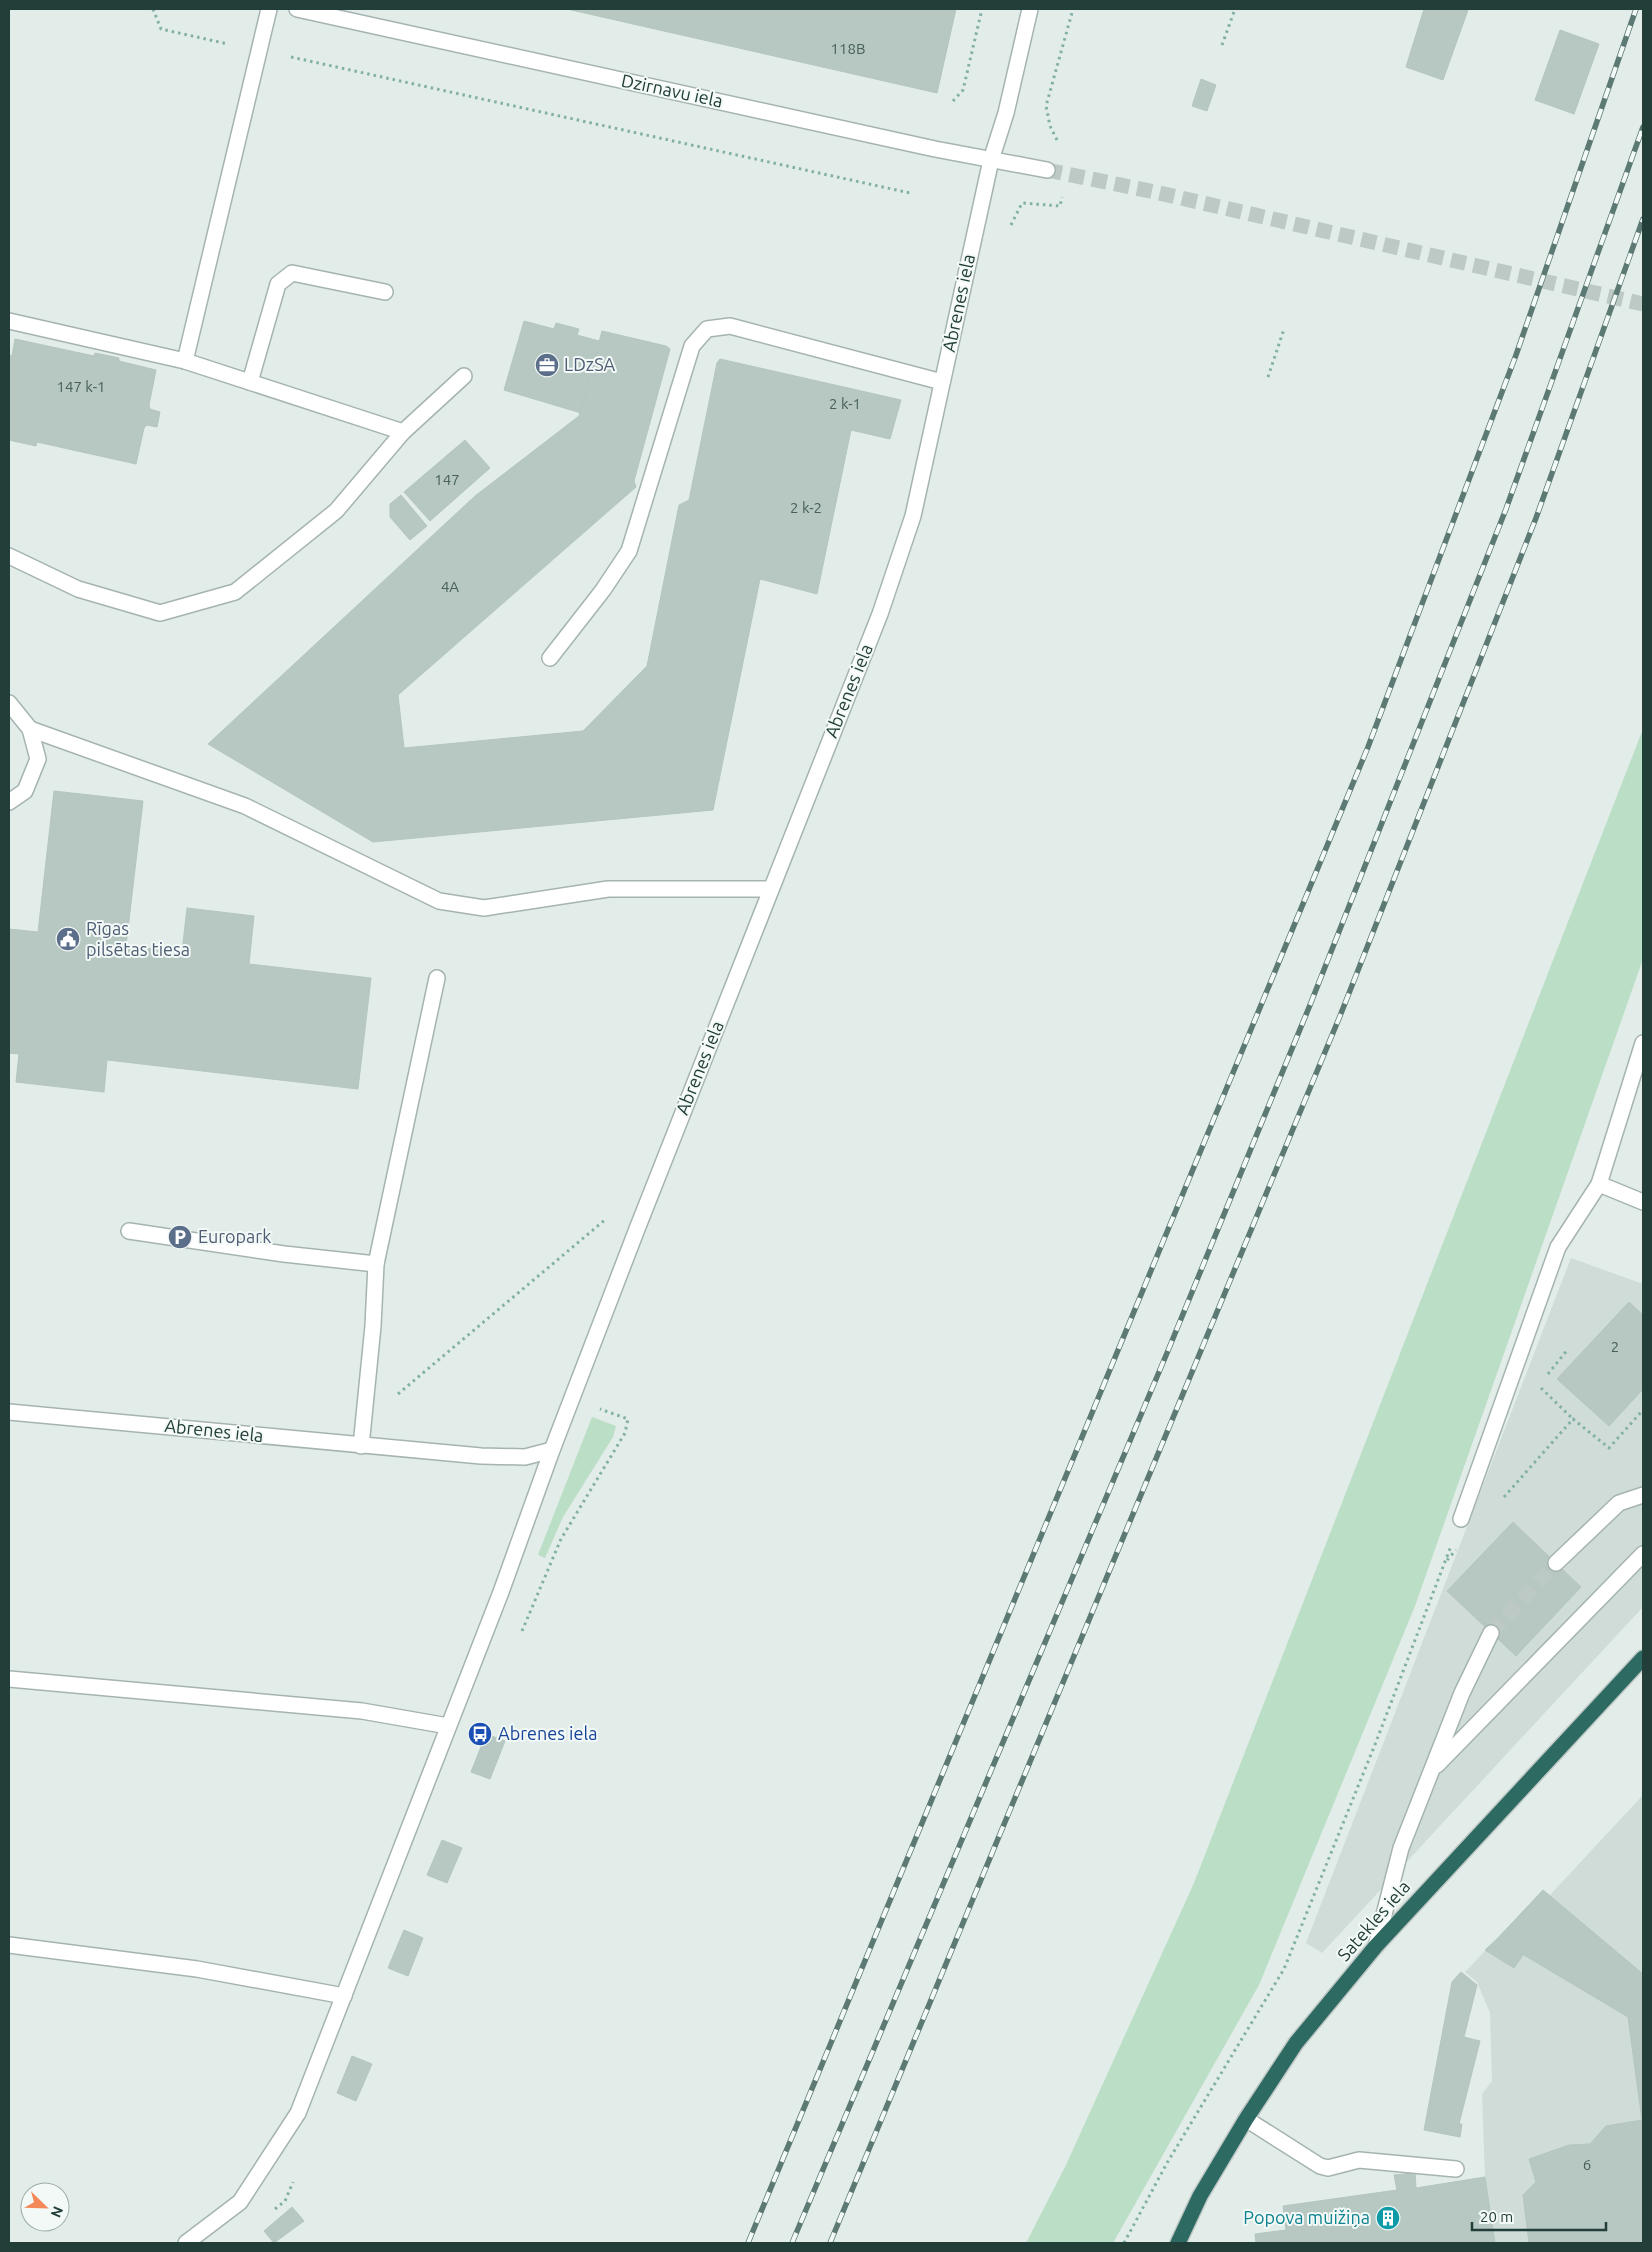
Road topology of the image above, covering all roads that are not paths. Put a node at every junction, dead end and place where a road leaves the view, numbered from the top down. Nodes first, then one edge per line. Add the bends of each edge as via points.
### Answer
1 (269, 9) edge
2 (296, 9) edge
3 (1030, 9) edge
4 (991, 160) junction
5 (1047, 170) tunnel mouth
6 (385, 292) dead end
7 (9, 321) edge
8 (185, 361) junction
9 (464, 376) dead end
10 (250, 382) junction
11 (942, 382) junction
12 (402, 432) junction
13 (9, 556) edge
14 (550, 658) dead end
15 (9, 703) edge
16 (30, 729) junction
17 (9, 802) edge
18 (771, 889) junction
19 (437, 978) dead end
20 (1643, 1043) edge
21 (1599, 1184) junction
22 (1643, 1202) edge
23 (129, 1231) dead end
24 (376, 1264) junction
25 (9, 1412) edge
26 (361, 1446) junction
27 (552, 1450) junction
28 (1643, 1495) edge
29 (1461, 1519) road end
30 (1643, 1554) edge
31 (1556, 1563) tunnel mouth
32 (1492, 1633) tunnel mouth
33 (1643, 1658) edge
34 (9, 1679) edge
35 (448, 1726) junction
36 (1430, 1771) junction
37 (9, 1945) edge
38 (1376, 1946) junction
39 (344, 1996) junction
40 (1246, 2119) junction
41 (1456, 2169) dead end
42 (186, 2243) edge
43 (1178, 2243) edge

1 - 8 street
2 - 4 street, Dzirnavu iela
3 - 4 street, Abrenes iela via 1006,113
4 - 5 street, Dzirnavu iela
4 - 11 street, Abrenes iela
6 - 10 street via 292,273 278,284
7 - 8 street
8 - 10 street
9 - 12 street
10 - 12 street
11 - 14 street via 730,326 707,329 692,346 629,551
11 - 18 street, Abrenes iela via 907,534 880,614
12 - 13 street via 336,511 235,592 160,613 78,589
15 - 16 street
16 - 17 street via 38,759 25,791
16 - 18 street via 245,806 439,901 484,908 608,889
18 - 27 street, Abrenes iela
19 - 24 street
20 - 21 street
21 - 22 street
21 - 29 street via 1558,1247
23 - 24 street
24 - 26 street
25 - 26 street, Abrenes iela
26 - 27 street, Abrenes iela via 525,1457
27 - 35 street
28 - 31 street via 1619,1503
30 - 36 street
32 - 36 street
33 - 38 highway, Satekles iela
34 - 35 street via 362,1711
35 - 39 street
36 - 38 street via 1401,1848
37 - 39 street via 197,1969
38 - 40 highway, Satekles iela via 1296,2043
39 - 42 street via 298,2114 240,2202
40 - 41 street via 1328,2168 1359,2160
40 - 43 highway, Satekles iela via 1200,2196

